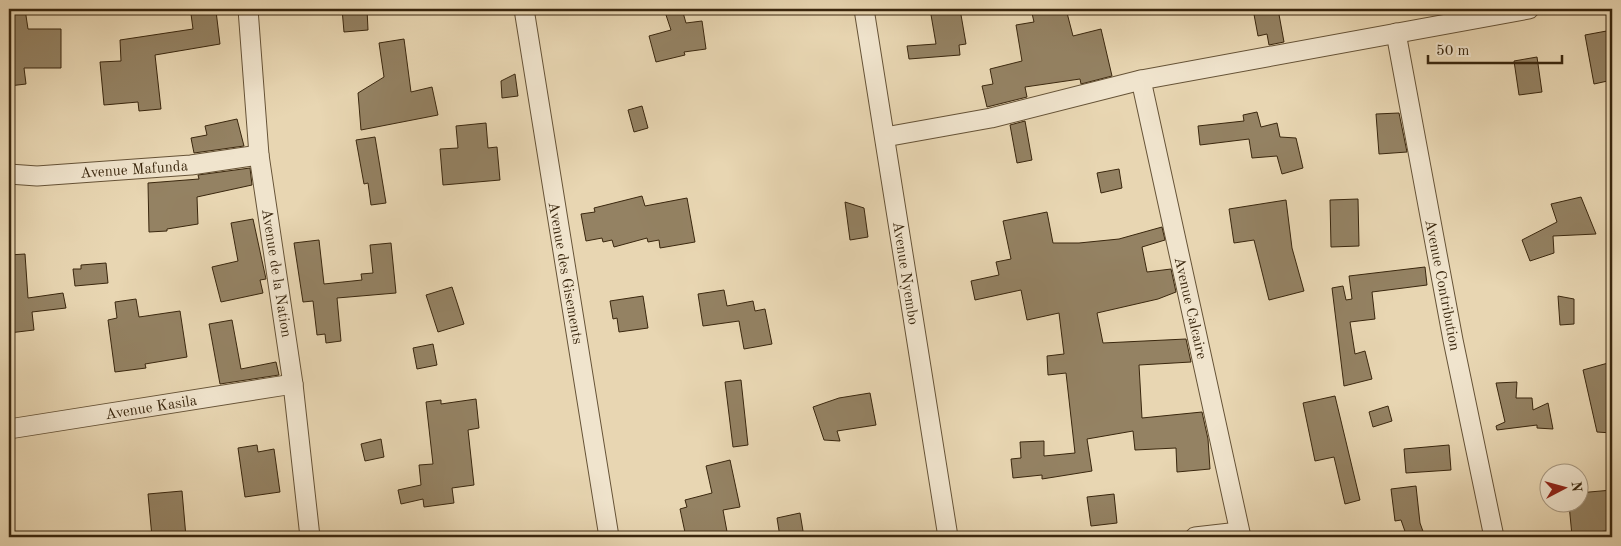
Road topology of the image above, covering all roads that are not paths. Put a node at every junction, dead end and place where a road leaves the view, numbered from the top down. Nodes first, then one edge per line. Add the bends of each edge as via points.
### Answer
1 (248, 9) edge
2 (524, 9) edge
3 (864, 9) edge
4 (1529, 9) edge
5 (1396, 33) junction
6 (1141, 80) junction
7 (884, 137) junction
8 (259, 155) junction
9 (9, 174) edge
10 (294, 384) junction
11 (9, 429) edge
12 (1240, 534) edge
13 (310, 537) edge
14 (609, 537) edge
15 (948, 537) edge
16 (1195, 537) edge
17 (1494, 537) edge

1 - 8 street, Avenue de la Nation
2 - 14 street, Avenue des Gisements
3 - 7 street, Avenue Nyembo
4 - 5 street
5 - 6 street
5 - 17 street, Avenue Contribution via 1453,340
6 - 7 street via 991,118
6 - 12 street, Avenue Calcaire
7 - 15 street, Avenue Nyembo
8 - 9 street, Avenue Mafunda via 181,166 36,176
8 - 10 street, Avenue de la Nation
10 - 11 street, Avenue Kasila
10 - 13 street, Avenue de la Nation
12 - 16 street

